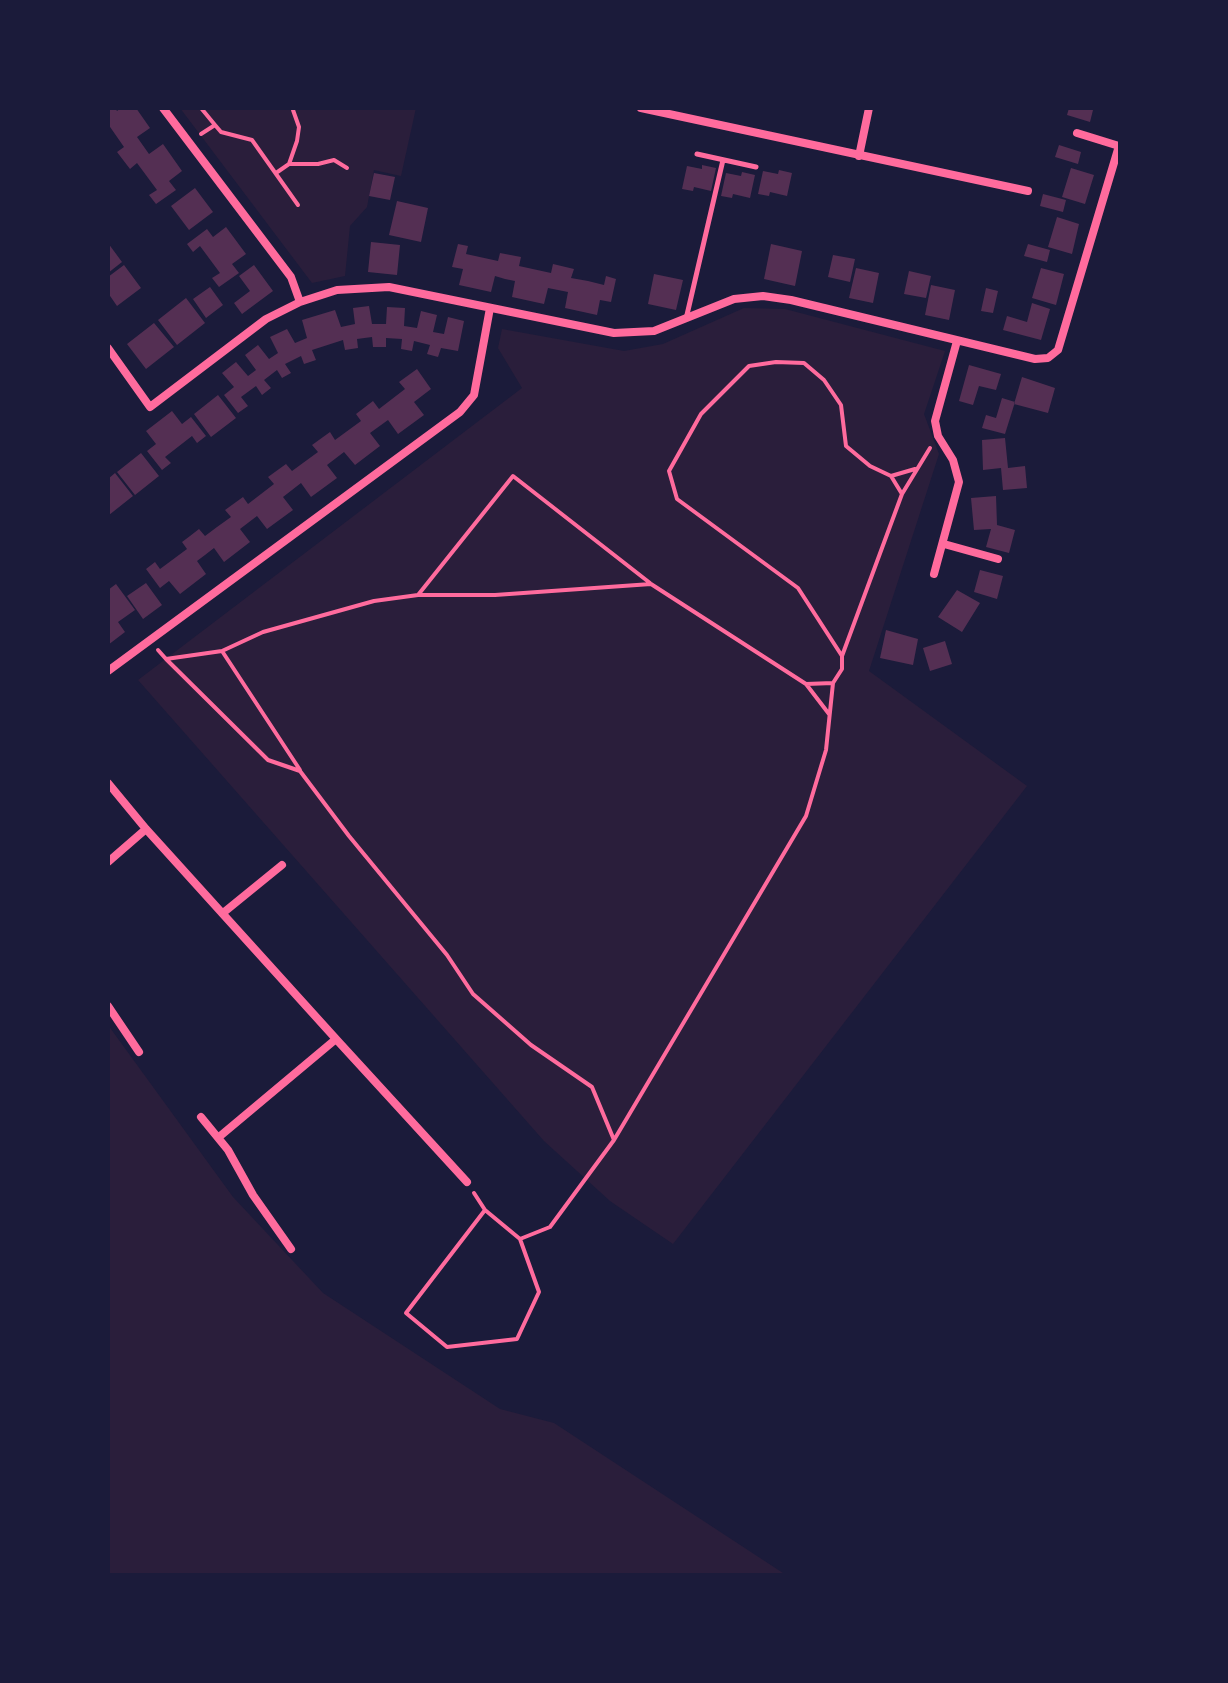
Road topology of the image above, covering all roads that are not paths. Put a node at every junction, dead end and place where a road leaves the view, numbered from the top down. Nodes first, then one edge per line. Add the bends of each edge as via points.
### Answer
1 (163, 108) edge
2 (641, 108) edge
3 (869, 108) edge
4 (1077, 133) dead end
5 (1120, 145) edge
6 (697, 154) dead end
7 (859, 156) junction
8 (723, 160) junction
9 (756, 167) dead end
10 (1028, 191) dead end
11 (300, 302) junction
12 (490, 308) junction
13 (686, 319) junction
14 (957, 341) junction
15 (108, 348) edge
16 (944, 544) junction
17 (998, 559) dead end
18 (934, 574) dead end
19 (108, 671) edge
20 (108, 783) edge
21 (146, 829) junction
22 (108, 862) edge
23 (282, 865) dead end
24 (223, 913) junction
25 (108, 1006) edge
26 (336, 1039) junction
27 (139, 1052) dead end
28 (201, 1117) dead end
29 (219, 1137) junction
30 (467, 1182) road end
31 (291, 1249) dead end

1 - 11 street via 291,277
2 - 7 street
3 - 7 street
4 - 5 street
5 - 14 street via 1058,350 1035,359
6 - 8 lane
7 - 10 street
8 - 9 lane
8 - 13 lane
11 - 12 street via 337,290 389,287
11 - 15 street via 266,319 150,407
12 - 13 street via 614,333 654,331
12 - 19 street via 474,395 460,412
13 - 14 street via 734,299 763,296
14 - 16 street via 935,421 959,482
16 - 17 street
16 - 18 street
20 - 21 street
21 - 22 street
21 - 24 street
23 - 24 street
24 - 26 street
25 - 27 street
26 - 29 street
26 - 30 street
28 - 29 street
29 - 31 street

